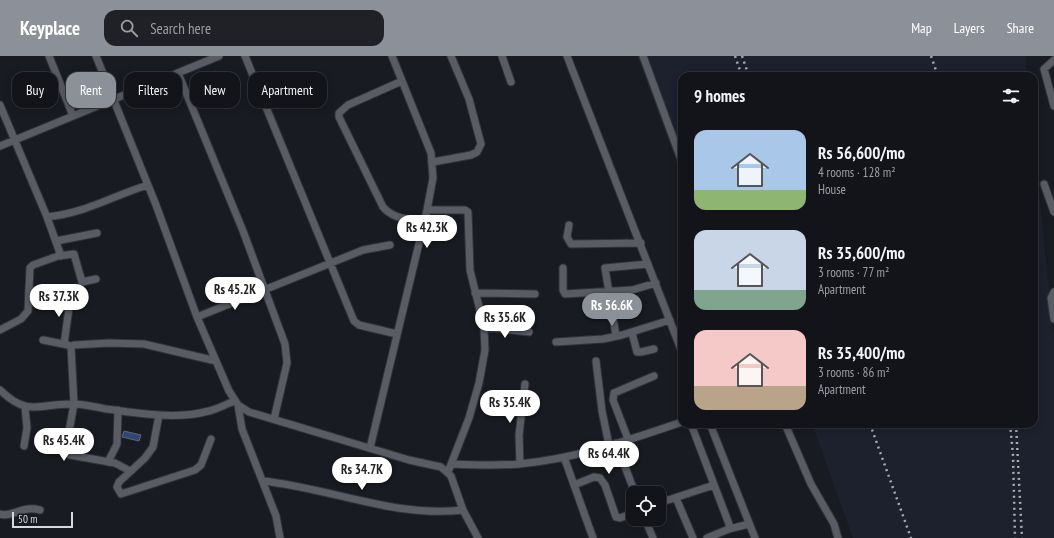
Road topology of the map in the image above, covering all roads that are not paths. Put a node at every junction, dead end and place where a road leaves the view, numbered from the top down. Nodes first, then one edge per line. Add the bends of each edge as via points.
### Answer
1 (49, 56) edge
2 (96, 56) edge
3 (219, 56) edge
4 (245, 56) edge
5 (392, 56) edge
6 (451, 56) edge
7 (502, 56) edge
8 (567, 56) edge
9 (643, 56) edge
10 (1054, 60) edge
11 (103, 72) edge
12 (180, 72) edge
13 (402, 81) junction
14 (511, 82) dead end
15 (182, 83) edge
16 (116, 104) edge
17 (0, 105) edge
18 (1054, 106) edge
19 (92, 108) edge
20 (73, 116) junction
21 (15, 139) junction
22 (0, 146) edge
23 (678, 151) edge
24 (433, 162) junction
25 (1044, 184) dead end
26 (148, 185) junction
27 (427, 210) junction
28 (1054, 212) edge
29 (47, 217) junction
30 (424, 222) junction
31 (569, 225) dead end
32 (97, 233) dead end
33 (56, 241) junction
34 (641, 243) junction
35 (390, 245) dead end
36 (61, 256) junction
37 (331, 263) junction
38 (648, 264) junction
39 (563, 268) dead end
40 (96, 279) dead end
41 (656, 283) junction
42 (266, 289) junction
43 (608, 292) junction
44 (1054, 292) edge
45 (475, 293) junction
46 (71, 294) dead end
47 (535, 294) dead end
48 (197, 317) junction
49 (1054, 319) edge
50 (670, 320) junction
51 (484, 327) junction
52 (0, 330) edge
53 (529, 332) dead end
54 (632, 333) junction
55 (397, 334) junction
56 (616, 336) junction
57 (43, 340) dead end
58 (678, 341) edge
59 (556, 342) dead end
60 (64, 344) junction
61 (72, 345) junction
62 (654, 349) dead end
63 (216, 361) junction
64 (596, 361) dead end
65 (654, 376) dead end
66 (525, 384) dead end
67 (0, 391) edge
68 (236, 403) junction
69 (74, 404) junction
70 (25, 407) junction
71 (118, 410) junction
72 (160, 415) junction
73 (274, 419) junction
74 (678, 423) edge
75 (693, 428) edge
76 (712, 428) edge
77 (787, 428) edge
78 (211, 439) dead end
79 (628, 439) junction
80 (613, 444) junction
81 (24, 446) dead end
82 (370, 448) junction
83 (564, 457) junction
84 (108, 462) junction
85 (452, 464) junction
86 (520, 464) junction
87 (130, 472) junction
88 (448, 472) junction
89 (262, 481) junction
90 (574, 485) junction
91 (714, 485) junction
92 (632, 486) edge
93 (676, 498) junction
94 (666, 501) edge
95 (40, 510) dead end
96 (463, 510) junction
97 (0, 514) edge
98 (626, 516) edge
99 (749, 524) junction
100 (648, 526) edge
101 (729, 529) junction
102 (280, 538) edge
103 (478, 538) edge
104 (593, 538) edge
105 (652, 538) edge
106 (693, 538) edge
107 (707, 538) edge
108 (754, 538) edge
109 (838, 538) edge

1 - 20 street
2 - 11 street
3 - 12 street
4 - 37 street
5 - 13 street
6 - 24 street via 469,99 481,144 472,155
7 - 14 street
8 - 34 street
9 - 23 street
10 - 18 street via 1046,64 1044,69
13 - 24 street
13 - 30 street via 348,105 339,112 339,117 388,213
15 - 42 street
16 - 26 street
17 - 21 street
19 - 20 street
20 - 21 street
21 - 22 street
21 - 29 street
24 - 27 street
25 - 28 street
26 - 29 street via 79,212
26 - 48 street
27 - 30 street
27 - 45 street via 468,212 470,270
29 - 33 street
30 - 55 street
31 - 34 street via 567,237 571,244
32 - 33 street
33 - 36 street
34 - 38 street
35 - 37 street via 363,250
36 - 40 street via 75,254 82,282
36 - 52 street via 31,266 28,311 22,320
37 - 42 street
37 - 55 street via 354,321 359,325
38 - 41 street
38 - 43 street via 605,268
39 - 43 street via 565,294
41 - 43 street via 638,289
41 - 50 street
42 - 48 street
42 - 73 street via 287,356
43 - 56 street
44 - 49 street via 1051,298
45 - 47 street
45 - 51 street
46 - 60 street
48 - 63 street
50 - 54 street
50 - 58 street
51 - 53 street
51 - 85 street via 485,350 479,383
54 - 56 street
54 - 62 street via 637,352
55 - 82 street
56 - 59 street
57 - 60 street
60 - 61 street
61 - 63 street via 144,344
61 - 69 street
63 - 68 street
64 - 80 street via 602,411
65 - 79 street via 614,393 613,400
66 - 86 street via 518,435
67 - 70 street
68 - 72 street via 189,415
68 - 73 street via 249,412
68 - 89 street via 242,430
69 - 70 street
69 - 71 street
69 - 84 street via 67,452 70,455
70 - 81 street via 27,428
71 - 72 street
71 - 84 street via 116,444
72 - 87 street via 153,446
73 - 82 street
74 - 79 street
75 - 91 street
76 - 99 street
77 - 109 street via 811,484 831,518
78 - 87 street via 201,465 195,470 121,494 117,487 119,482
79 - 80 street
80 - 83 street
80 - 92 street
82 - 88 street via 441,467
83 - 86 street
83 - 90 street
84 - 87 street via 120,465
85 - 86 street
85 - 88 street
88 - 96 street via 454,481
89 - 96 street via 413,511 441,513
89 - 102 street via 276,516
90 - 98 street via 600,478 616,517
90 - 104 street
91 - 93 street
91 - 101 street
93 - 94 street
93 - 106 street
95 - 97 street via 23,508 7,515
96 - 103 street
99 - 101 street
99 - 108 street
100 - 105 street
101 - 107 street

